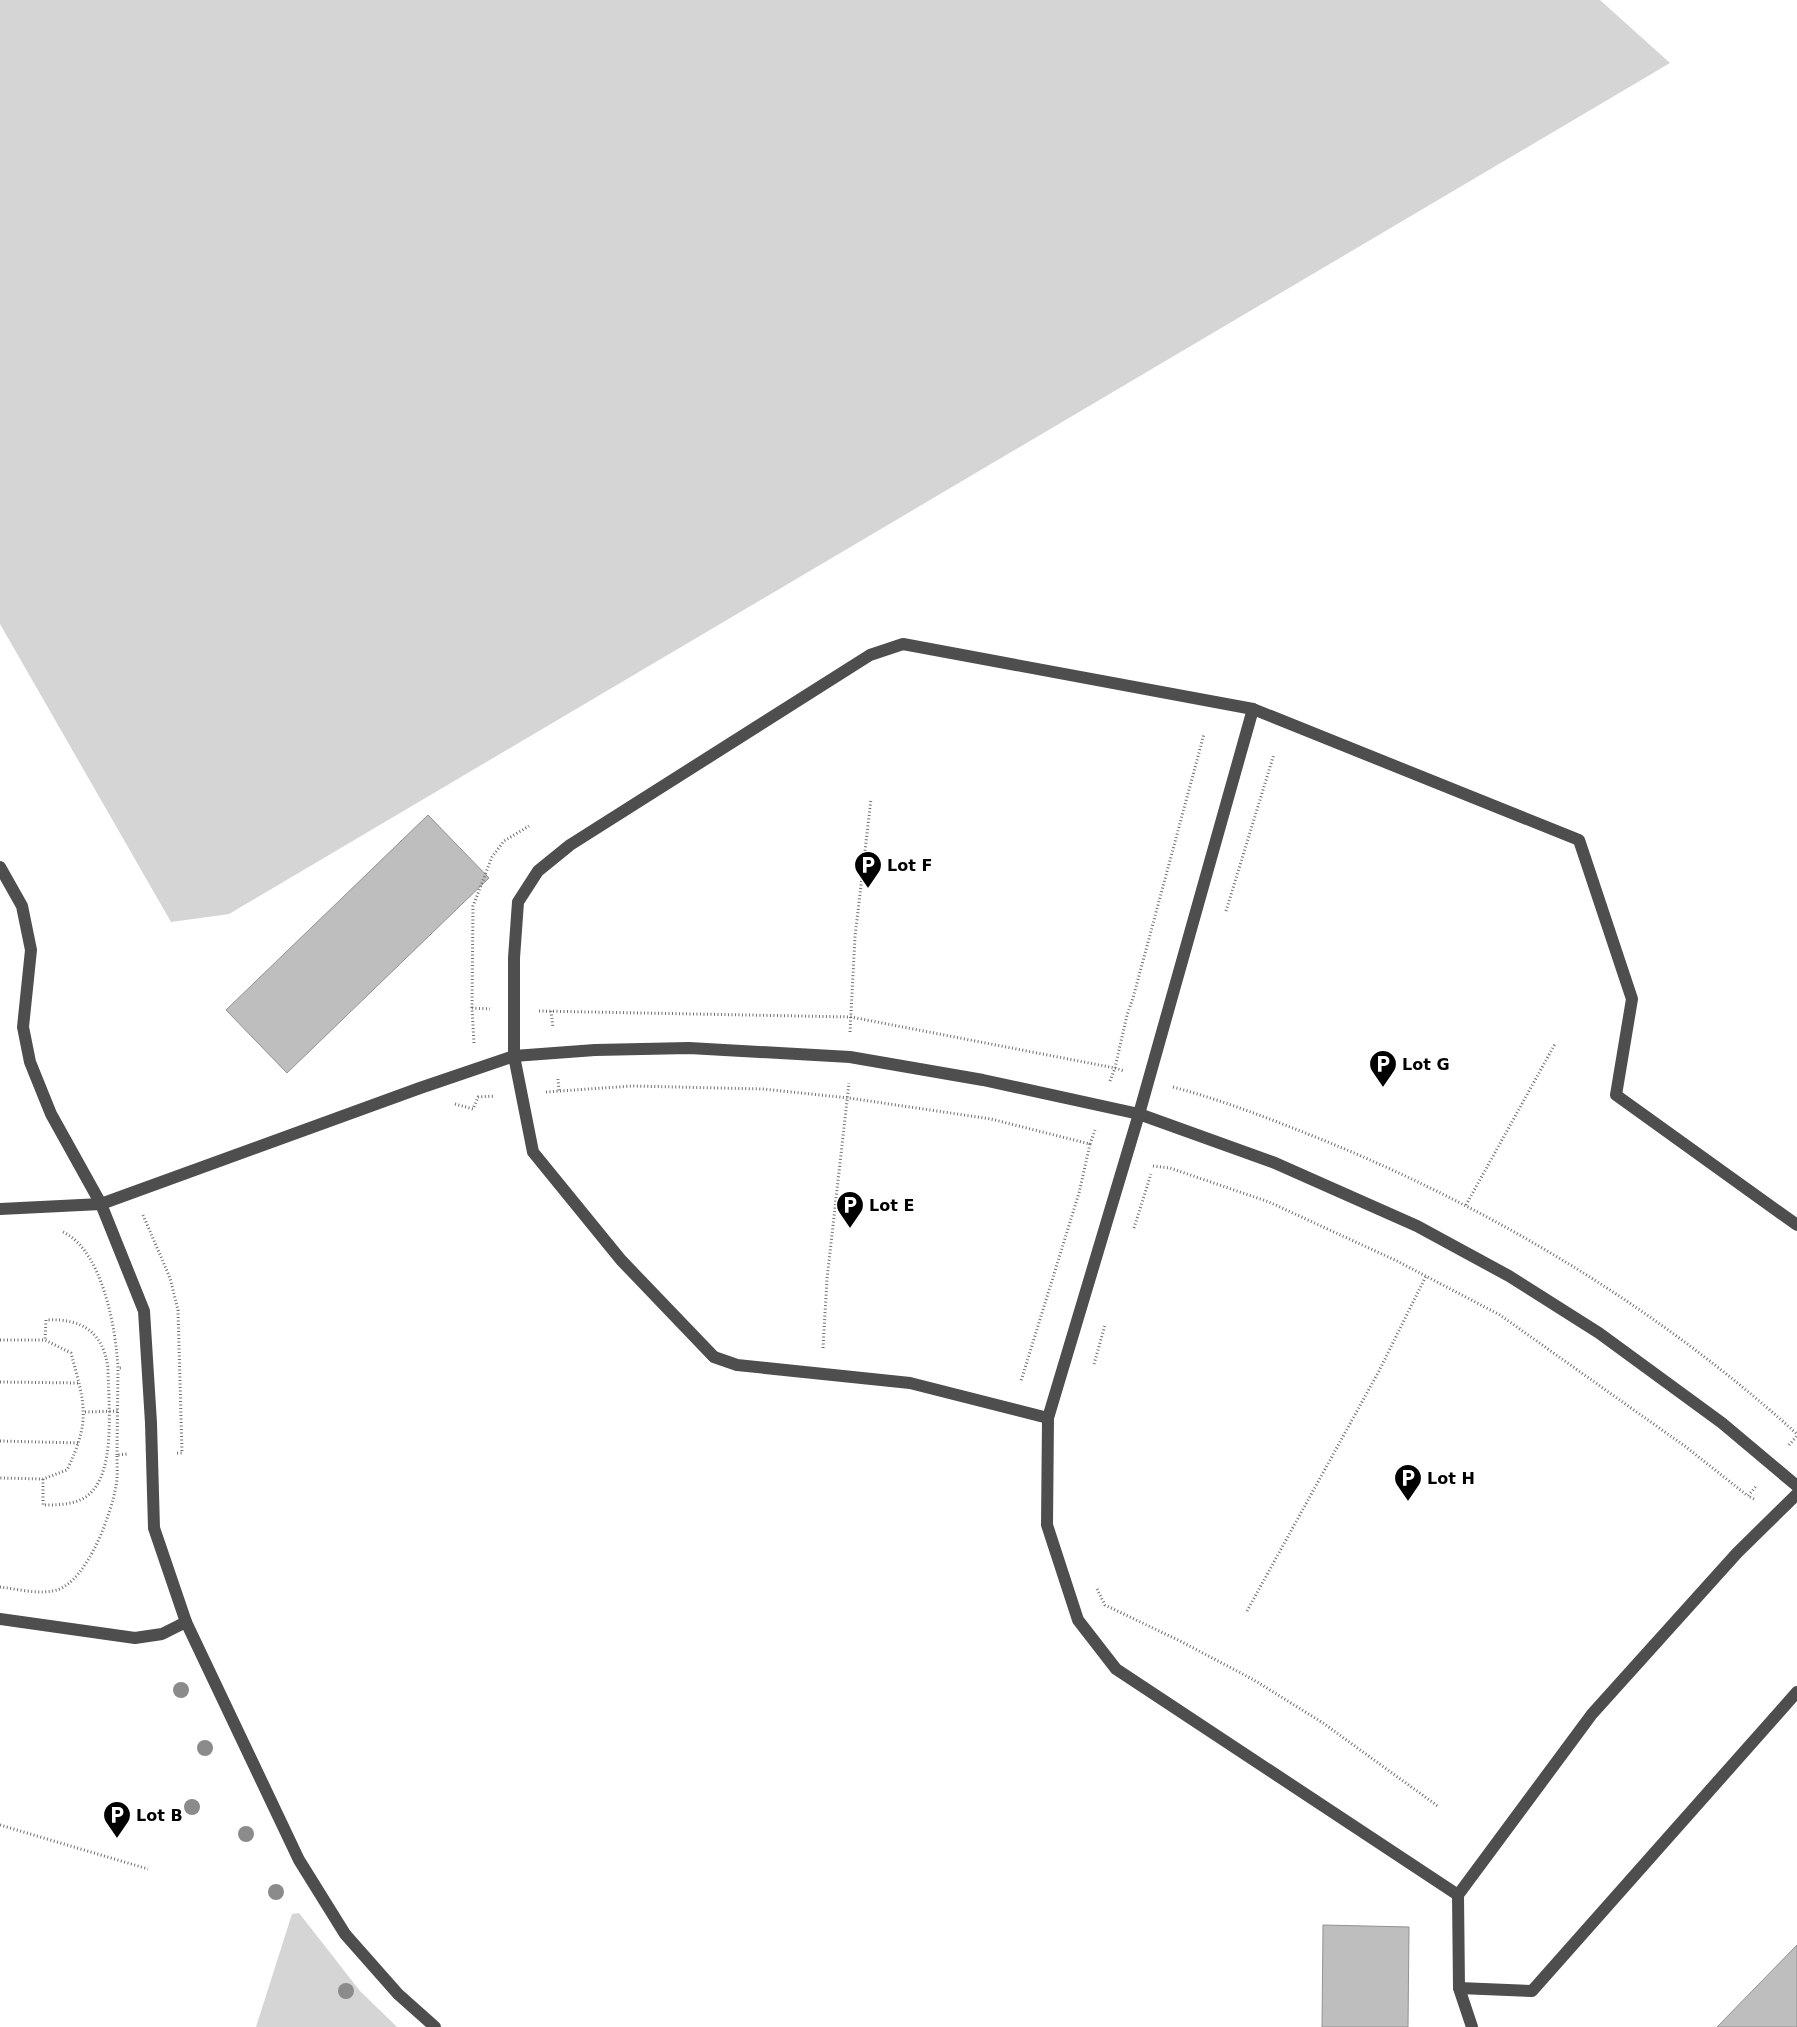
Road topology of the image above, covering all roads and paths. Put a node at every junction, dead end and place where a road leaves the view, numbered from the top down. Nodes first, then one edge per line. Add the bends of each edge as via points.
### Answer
1 (1253, 709) junction
2 (1204, 734) dead end
3 (1274, 754) dead end
4 (871, 799) dead end
5 (528, 826) dead end
6 (0, 867) edge
7 (1224, 916) dead end
8 (472, 1008) dead end
9 (551, 1011) dead end
10 (851, 1017) junction
11 (1555, 1044) dead end
12 (514, 1056) junction
13 (850, 1057) junction
14 (1175, 1080) dead end
15 (522, 1094) junction
16 (849, 1098) junction
17 (453, 1104) dead end
18 (1139, 1114) junction
19 (1165, 1122) junction
20 (1152, 1166) junction
21 (101, 1204) junction
22 (1466, 1205) dead end
23 (140, 1208) dead end
24 (0, 1209) edge
25 (1797, 1225) edge
26 (1134, 1230) dead end
27 (60, 1231) dead end
28 (1426, 1276) junction
29 (1107, 1318) dead end
30 (0, 1340) edge
31 (45, 1340) junction
32 (181, 1367) junction
33 (1093, 1367) dead end
34 (118, 1368) junction
35 (148, 1368) junction
36 (821, 1373) junction
37 (1021, 1381) dead end
38 (0, 1382) edge
39 (80, 1383) junction
40 (108, 1411) junction
41 (118, 1411) junction
42 (85, 1412) junction
43 (1048, 1418) junction
44 (0, 1440) edge
45 (80, 1443) junction
46 (152, 1453) junction
47 (118, 1455) junction
48 (0, 1478) edge
49 (43, 1479) junction
50 (1797, 1486) edge
51 (1797, 1494) edge
52 (1748, 1496) dead end
53 (1094, 1581) dead end
54 (0, 1587) edge
55 (1247, 1611) dead end
56 (0, 1619) edge
57 (186, 1622) junction
58 (1797, 1692) edge
59 (1439, 1808) dead end
60 (0, 1825) edge
61 (148, 1869) dead end
62 (1458, 1895) junction
63 (1459, 1988) junction
64 (435, 2027) edge
65 (1472, 2027) edge

1 - 12 lane via 904,644 870,655 570,845 538,871 518,902 514,958
1 - 18 lane
1 - 25 lane via 1579,840 1632,998 1616,1095
2 - 10 path via 1114,1068
3 - 7 path
4 - 10 path via 854,938
5 - 8 path via 504,841 492,857 473,906
6 - 21 lane via 22,906 31,950 23,1027 30,1062 51,1114
9 - 10 path
10 - 13 path
11 - 22 path
12 - 13 lane via 689,1048
12 - 15 lane
12 - 21 lane
13 - 16 path
13 - 18 lane via 983,1080
14 - 19 path
15 - 16 path via 632,1086 763,1089
15 - 17 path via 478,1097 473,1109
15 - 36 lane via 533,1152 621,1260 714,1357 737,1365
16 - 36 path via 827,1279
16 - 37 path via 991,1119 1090,1144 1079,1194
18 - 19 lane
18 - 43 lane
19 - 20 path
19 - 50 lane via 1275,1163 1417,1226 1509,1276 1614,1344 1722,1423
20 - 26 path
20 - 28 path via 1170,1168 1269,1202
21 - 24 lane
21 - 35 lane via 144,1311
23 - 32 path via 172,1286 178,1310
27 - 34 path via 81,1247 96,1270 113,1323
28 - 52 path via 1500,1315 1686,1447
28 - 55 path via 1372,1386
29 - 33 path
30 - 31 path
31 - 39 path via 72,1353
31 - 40 path via 46,1320 55,1319 80,1324 98,1338 107,1363
32 - 35 path
32 - 46 path via 182,1453
34 - 35 path
34 - 41 path
35 - 46 lane
36 - 43 lane via 910,1383
38 - 39 path
39 - 42 path
40 - 41 path
40 - 42 path
40 - 49 path via 107,1461 104,1473 93,1490 85,1498 72,1502 43,1505
41 - 47 path
42 - 45 path
43 - 62 lane via 1047,1525 1078,1620 1116,1669
44 - 45 path
45 - 49 path via 67,1470
46 - 47 path
46 - 57 lane via 154,1528
47 - 54 path via 117,1484 111,1507 87,1560 74,1579 59,1590 42,1592
48 - 49 path
51 - 62 lane via 1737,1553 1592,1714
53 - 59 path via 1105,1605 1182,1642 1323,1722
56 - 57 lane via 135,1638 162,1634
57 - 64 lane via 299,1860 314,1885 345,1934 398,1994
58 - 63 lane via 1532,1991
60 - 61 path
62 - 63 lane
63 - 65 lane

